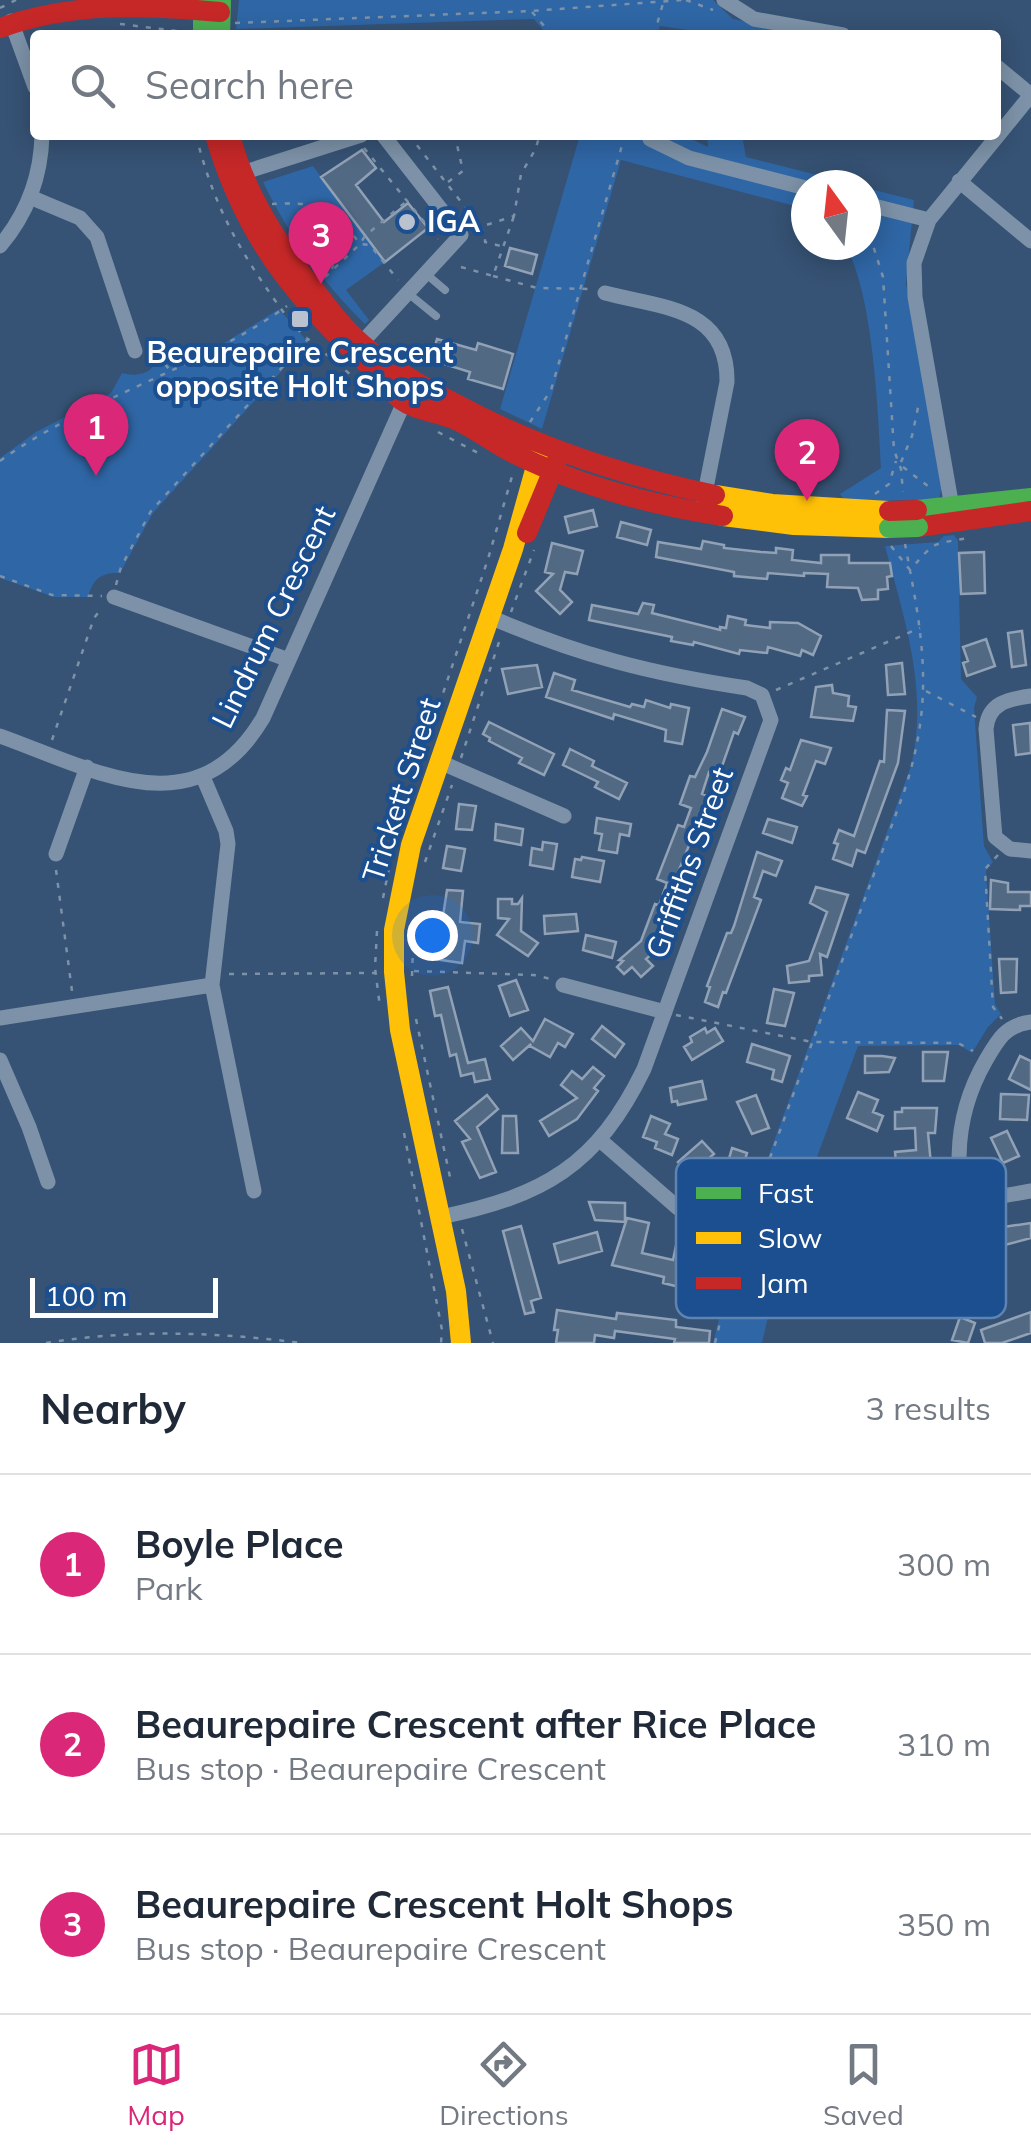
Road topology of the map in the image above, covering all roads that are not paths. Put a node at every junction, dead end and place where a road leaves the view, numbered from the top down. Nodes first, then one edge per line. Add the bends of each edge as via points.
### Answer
1 (728, 3) edge
2 (217, 13) edge
3 (7, 14) edge
4 (812, 30) edge
5 (1001, 70) edge
6 (30, 75) edge
7 (1031, 95) edge
8 (1001, 131) edge
9 (42, 140) edge
10 (217, 140) edge
11 (230, 140) edge
12 (345, 140) edge
13 (388, 140) edge
14 (652, 140) edge
15 (993, 140) edge
16 (233, 176) junction
17 (959, 181) junction
18 (791, 184) edge
19 (30, 198) junction
20 (881, 208) edge
21 (928, 220) junction
22 (1031, 241) edge
23 (0, 246) edge
24 (426, 274) junction
25 (405, 290) junction
26 (445, 290) dead end
27 (605, 293) road end
28 (436, 316) dead end
29 (357, 348) junction
30 (134, 351) road end
31 (414, 380) junction
32 (404, 402) junction
33 (548, 457) junction
34 (1031, 498) edge
35 (703, 504) junction
36 (948, 508) junction
37 (1031, 511) edge
38 (114, 597) road end
39 (500, 616) junction
40 (289, 660) junction
41 (1031, 696) edge
42 (0, 736) edge
43 (449, 766) junction
44 (87, 767) junction
45 (203, 776) junction
46 (564, 816) dead end
47 (1031, 852) edge
48 (56, 854) road end
49 (212, 980) junction
50 (562, 985) road end
51 (665, 1012) junction
52 (0, 1018) edge
53 (1031, 1022) edge
54 (0, 1060) edge
55 (600, 1140) junction
56 (958, 1158) edge
57 (48, 1182) dead end
58 (254, 1191) dead end
59 (1031, 1191) edge
60 (1006, 1195) edge
61 (676, 1206) edge
62 (449, 1215) junction
63 (468, 1341) edge

1 - 4 street via 768,23
2 - 3 street via 72,2
3 - 6 street
5 - 7 street
7 - 8 street
9 - 19 street
10 - 16 street
11 - 16 street
12 - 16 street
13 - 24 street via 461,235
14 - 18 street via 689,158
15 - 17 street
16 - 29 street
16 - 29 street via 269,262 315,332
17 - 21 street
17 - 22 street
19 - 23 street
19 - 30 street via 80,218 97,238
20 - 21 street
21 - 36 street via 914,280
24 - 25 street
24 - 26 lane
25 - 28 lane
25 - 29 street
27 - 35 street via 686,314 722,342 728,382
29 - 31 street
29 - 32 street
31 - 32 street, Lindrum Crescent
31 - 33 street
32 - 33 street via 452,418 514,454
32 - 40 street, Lindrum Crescent
33 - 35 street
33 - 39 street, Trickett Street via 526,535 513,550
34 - 36 street
35 - 36 street, bridge via 818,527 889,527
36 - 37 street
38 - 40 street
39 - 43 street, Trickett Street
39 - 51 street, Griffiths Street via 552,644 622,666 747,688 762,695 770,711
40 - 45 street, Lindrum Crescent via 250,740
41 - 47 street via 1000,702 986,718 995,837 1003,846
42 - 44 street, Lindrum Crescent
43 - 46 street
43 - 62 street, Trickett Street via 400,888 394,972 400,1030
44 - 45 street, Lindrum Crescent via 150,785
44 - 48 street
45 - 49 street via 228,844
49 - 52 street
49 - 58 street
50 - 51 street
51 - 55 street, Griffiths Street via 634,1091
53 - 56 street via 1003,1033 987,1058 960,1121
54 - 57 street
55 - 61 street
55 - 62 street, Griffiths Street via 536,1188
59 - 60 street
62 - 63 street, Trickett Street

